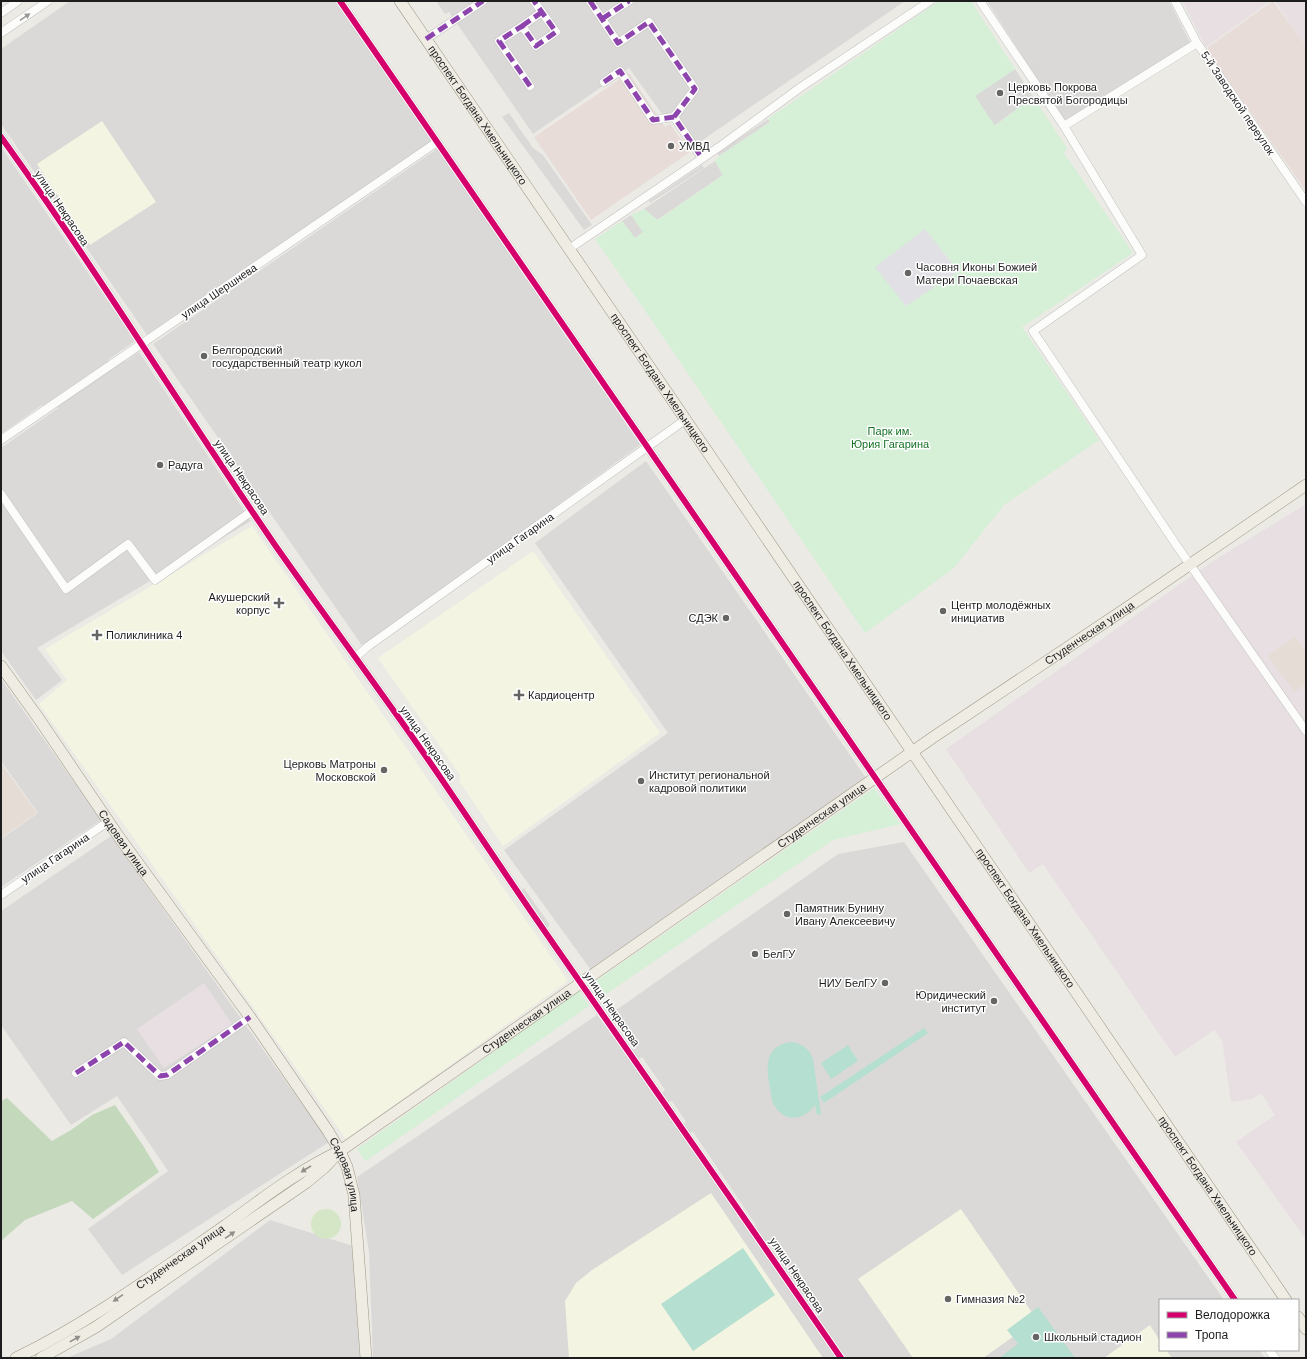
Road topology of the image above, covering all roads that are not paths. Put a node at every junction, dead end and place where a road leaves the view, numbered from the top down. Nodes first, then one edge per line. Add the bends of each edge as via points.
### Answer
1 (18, 1) edge
2 (48, 1) edge
3 (340, 1) edge
4 (400, 1) edge
5 (483, 1) edge
6 (534, 1) edge
7 (590, 1) edge
8 (629, 1) edge
9 (930, 1) edge
10 (980, 1) edge
11 (1176, 1) edge
12 (542, 12) junction
13 (1, 13) edge
14 (602, 19) junction
15 (522, 26) junction
16 (1, 33) edge
17 (426, 39) junction
18 (1197, 43) junction
19 (604, 82) dead end
20 (530, 86) dead end
21 (674, 117) junction
22 (1064, 126) junction
23 (1, 137) edge
24 (438, 142) junction
25 (702, 158) junction
26 (1306, 202) edge
27 (569, 249) junction
28 (141, 344) junction
29 (685, 420) junction
30 (1, 440) edge
31 (648, 448) junction
32 (1306, 484) edge
33 (1, 494) edge
34 (252, 511) junction
35 (1190, 564) junction
36 (356, 657) junction
37 (1, 666) edge
38 (1306, 731) edge
39 (912, 752) junction
40 (875, 779) junction
41 (108, 821) junction
42 (1, 895) edge
43 (581, 983) junction
44 (250, 1017) junction
45 (76, 1073) dead end
46 (340, 1151) junction
47 (1234, 1299) edge
48 (1285, 1299) edge
49 (1299, 1318) edge
50 (1306, 1329) edge
51 (16, 1358) edge
52 (41, 1358) edge
53 (366, 1358) edge
54 (841, 1358) edge

1 - 13 street
16 -> 2 street
3 - 24 street
4 - 17 main road, проспект Богдана Хмельницкого
5 - 17 street
6 - 12 street
7 - 14 street
8 - 14 street
9 - 25 street via 801,87
10 - 22 street
11 - 18 street, 5-й Заводской переулок
12 - 15 street
12 - 15 street via 556,32 536,46
14 - 21 street via 618,43 649,22 695,88
15 - 20 street via 500,42
17 - 27 main road, проспект Богдана Хмельницкого
18 - 22 street
18 - 26 street, 5-й Заводской переулок
19 - 21 street via 620,71 653,120
21 - 25 street
22 - 35 street via 1142,255 1033,331
23 - 28 street, улица Некрасова
24 - 28 street, улица Шершнева
24 - 31 street
25 - 27 street
27 - 29 main road, проспект Богдана Хмельницкого
28 - 30 street, улица Шершнева
28 - 34 street, улица Некрасова
29 - 31 street, улица Гагарина
29 - 39 main road, проспект Богдана Хмельницкого
31 - 36 street, улица Гагарина via 373,642
31 - 40 street
32 - 35 main road, Студенческая улица
33 - 34 street via 66,589 128,544 155,580
34 - 36 street, улица Некрасова
35 - 38 street
35 - 39 main road, Студенческая улица
36 - 43 street, улица Некрасова
37 - 41 main road, Садовая улица
39 - 40 main road, Студенческая улица
39 - 48 main road, проспект Богдана Хмельницкого
40 - 43 main road, Студенческая улица
40 - 47 street
41 - 42 street, улица Гагарина
41 - 44 main road, Садовая улица
43 - 46 main road, Студенческая улица
43 - 54 street, улица Некрасова
44 - 45 street via 167,1075 160,1076 124,1042
44 - 46 main road, Садовая улица
46 -> 51 main road, Студенческая улица via 300,1172 90,1317
52 -> 46 main road, Студенческая улица via 96,1327 307,1182
46 - 53 main road, Садовая улица via 348,1167 354,1195
49 - 50 main road

